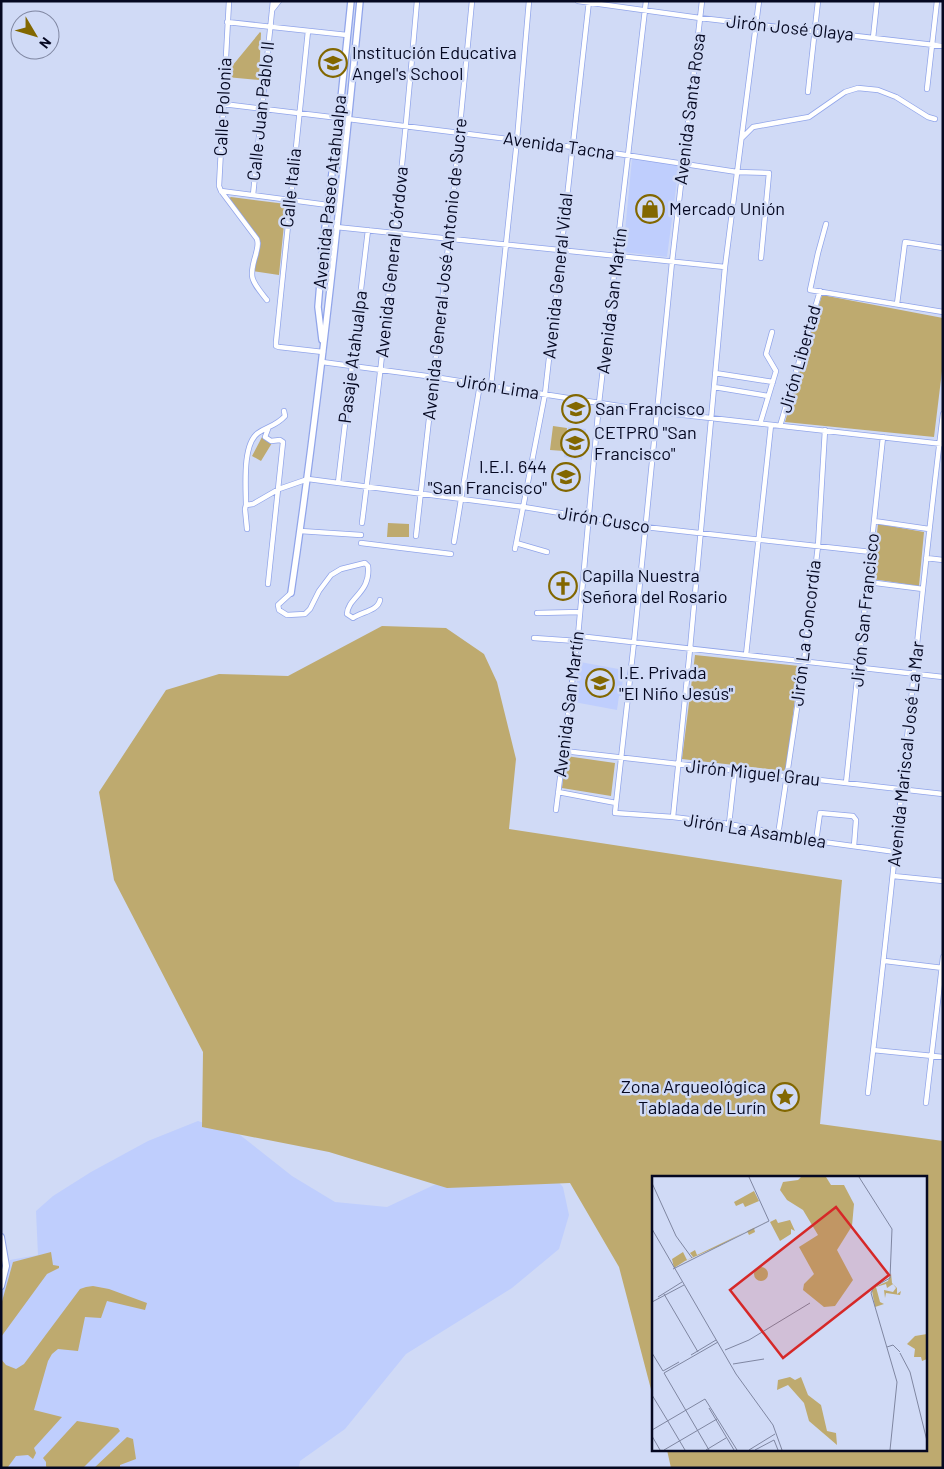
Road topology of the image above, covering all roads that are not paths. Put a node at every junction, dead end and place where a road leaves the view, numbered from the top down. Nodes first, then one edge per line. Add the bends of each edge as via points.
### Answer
1 (229, 1) edge
2 (273, 1) edge
3 (279, 1) edge
4 (351, 1) edge
5 (360, 1) edge
6 (418, 1) edge
7 (472, 1) edge
8 (529, 1) edge
9 (578, 1) edge
10 (646, 1) edge
11 (702, 1) edge
12 (759, 1) edge
13 (818, 1) edge
14 (877, 1) edge
15 (937, 1) edge
16 (588, 2) edge
17 (272, 10) junction
18 (645, 11) junction
19 (700, 18) junction
20 (228, 22) junction
21 (756, 25) junction
22 (270, 27) junction
23 (308, 31) junction
24 (815, 31) junction
25 (347, 35) junction
26 (873, 38) junction
27 (932, 44) junction
28 (943, 46) edge
29 (927, 89) dead end
30 (808, 92) dead end
31 (223, 104) junction
32 (262, 108) junction
33 (299, 113) junction
34 (339, 118) junction
35 (348, 119) junction
36 (936, 120) dead end
37 (406, 126) junction
38 (460, 133) junction
39 (741, 139) junction
40 (517, 140) junction
41 (573, 147) junction
42 (629, 155) junction
43 (683, 163) junction
44 (737, 172) junction
45 (221, 191) junction
46 (253, 196) junction
47 (290, 200) junction
48 (328, 205) junction
49 (826, 224) dead end
50 (336, 227) junction
51 (368, 230) junction
52 (395, 233) junction
53 (449, 239) junction
54 (505, 245) junction
55 (943, 248) edge
56 (562, 250) junction
57 (618, 256) junction
58 (761, 258) dead end
59 (672, 262) junction
60 (725, 267) junction
61 (820, 291) junction
62 (268, 300) dead end
63 (897, 304) junction
64 (943, 312) edge
65 (772, 332) dead end
66 (323, 352) junction
67 (322, 362) junction
68 (352, 368) junction
69 (381, 371) junction
70 (715, 373) junction
71 (434, 377) junction
72 (773, 382) junction
73 (480, 384) junction
74 (490, 386) junction
75 (714, 387) junction
76 (545, 394) junction
77 (768, 396) junction
78 (599, 403) junction
79 (284, 411) dead end
80 (657, 412) junction
81 (943, 414) edge
82 (711, 418) junction
83 (760, 424) junction
84 (771, 425) junction
85 (780, 426) junction
86 (269, 428) junction
87 (825, 430) junction
88 (883, 437) junction
89 (941, 444) edge
90 (308, 480) junction
91 (338, 483) junction
92 (367, 486) junction
93 (279, 489) junction
94 (421, 493) junction
95 (462, 498) junction
96 (246, 505) junction
97 (524, 506) junction
98 (587, 518) junction
99 (874, 520) junction
100 (362, 523) dead end
101 (645, 527) junction
102 (248, 529) dead end
103 (929, 529) junction
104 (300, 531) junction
105 (701, 534) junction
106 (361, 535) dead end
107 (416, 536) dead end
108 (758, 540) junction
109 (454, 542) dead end
110 (361, 543) dead end
111 (818, 546) junction
112 (547, 552) dead end
113 (871, 552) junction
114 (451, 554) dead end
115 (926, 558) junction
116 (943, 560) edge
117 (868, 582) junction
118 (268, 584) dead end
119 (923, 589) junction
120 (291, 593) joint
121 (380, 600) dead end
122 (580, 612) junction
123 (537, 613) dead end
124 (534, 638) dead end
125 (577, 638) junction
126 (634, 642) junction
127 (690, 649) junction
128 (746, 655) junction
129 (804, 661) junction
130 (858, 668) junction
131 (914, 674) junction
132 (943, 677) edge
133 (564, 751) junction
134 (621, 758) junction
135 (678, 764) junction
136 (735, 770) junction
137 (786, 776) junction
138 (846, 783) junction
139 (902, 789) junction
140 (558, 792) junction
141 (943, 794) edge
142 (616, 802) junction
143 (556, 810) dead end
144 (615, 813) joint
145 (673, 817) junction
146 (729, 824) junction
147 (778, 834) junction
148 (816, 841) junction
149 (854, 846) junction
150 (896, 852) junction
151 (893, 876) junction
152 (943, 881) edge
153 (943, 957) edge
154 (885, 960) junction
155 (942, 968) edge
156 (873, 1050) junction
157 (932, 1055) junction
158 (943, 1056) edge
159 (868, 1093) dead end
160 (926, 1103) dead end
161 (1, 1237) edge
162 (1, 1286) edge

1 - 20 street, Calle Polonia
2 - 17 street, Calle Juan Pablo II
3 - 17 street
4 - 25 street, Avenida Paseo Atahualpa
5 - 35 street, Avenida Paseo Atahualpa
6 - 37 street, Avenida General Córdova
7 - 38 street, Avenida General José Antonio de Sucre
8 - 40 street
9 - 16 street, Jirón José Olaya
10 - 18 street, Avenida San Martín
11 - 19 street, Avenida Santa Rosa
12 - 21 street
13 - 24 street
14 - 26 street
15 - 27 street
16 - 18 street, Jirón José Olaya
16 - 41 street, Avenida General Vidal
17 - 22 street, Calle Juan Pablo II
18 - 19 street, Jirón José Olaya
18 - 42 street, Avenida San Martín
19 - 21 street, Jirón José Olaya
19 - 43 street, Avenida Santa Rosa
20 - 22 street
20 - 31 street, Calle Polonia
21 - 24 street, Jirón José Olaya
21 - 39 street
22 - 23 street
22 - 32 street, Calle Juan Pablo II
23 - 25 street
23 - 33 street, Calle Italia
24 - 26 street, Jirón José Olaya
24 - 30 street
25 - 34 street, Avenida Paseo Atahualpa
26 - 27 street, Jirón José Olaya
27 - 28 street, Jirón José Olaya
27 - 29 street
31 - 32 street
31 - 45 street, Calle Polonia
32 - 33 street
32 - 46 street, Calle Juan Pablo II
33 - 34 street
33 - 47 street, Calle Italia
34 - 48 street, Avenida Paseo Atahualpa
35 - 37 street, Avenida Tacna
35 - 50 street, Avenida Paseo Atahualpa
36 - 39 street via 896,97 878,90 858,88 845,92 808,117 753,127
37 - 38 street, Avenida Tacna
37 - 52 street, Avenida General Córdova
38 - 40 street, Avenida Tacna
38 - 53 street, Avenida General José Antonio de Sucre
39 - 44 street
40 - 41 street, Avenida Tacna
40 - 54 street
41 - 42 street, Avenida Tacna
41 - 56 street, Avenida General Vidal
42 - 43 street, Avenida Tacna
42 - 57 street, Avenida San Martín
43 - 44 street, Avenida Tacna
43 - 59 street, Avenida Santa Rosa
44 - 58 street, Avenida Tacna via 769,173
44 - 60 street
45 - 46 street
45 - 62 street via 257,239 252,279
46 - 47 street
47 - 48 street
47 - 66 street, Calle Italia via 276,346
48 - 66 street, Avenida Paseo Atahualpa via 318,307
49 - 61 street via 810,290
50 - 51 street
50 - 66 street, Avenida Paseo Atahualpa
51 - 52 street
51 - 68 street, Pasaje Atahualpa
52 - 53 street
52 - 69 street, Avenida General Córdova
53 - 54 street
53 - 71 street, Avenida General José Antonio de Sucre
54 - 56 street
54 - 74 street
55 - 63 street via 905,242
56 - 57 street
56 - 76 street, Avenida General Vidal
57 - 59 street
57 - 78 street, Avenida San Martín
59 - 60 street
59 - 80 street, Avenida Santa Rosa
60 - 70 street
61 - 63 street
61 - 85 street, Jirón Libertad
63 - 64 street
65 - 72 street via 766,357 776,372
66 - 67 street, Avenida Paseo Atahualpa
67 - 68 street, Jirón Lima
67 - 90 street, Avenida Paseo Atahualpa
68 - 69 street, Jirón Lima
68 - 91 street, Pasaje Atahualpa
69 - 71 street, Jirón Lima
69 - 92 street, Avenida General Córdova
70 - 72 street
70 - 75 street
71 - 73 street, Jirón Lima
71 - 94 street, Avenida General José Antonio de Sucre
72 - 77 street
73 - 74 street, Jirón Lima
73 - 95 street
74 - 76 street, Jirón Lima
75 - 77 street
75 - 82 street
76 - 78 street, Jirón Lima
76 - 97 street, Avenida General Vidal
77 - 83 street
78 - 80 street, Jirón Lima
78 - 98 street, Avenida San Martín
79 - 86 street via 285,416
80 - 82 street, Jirón Lima
80 - 101 street, Avenida Santa Rosa
81 - 89 street, Avenida Mariscal José La Mar
82 - 83 street, Jirón Lima
82 - 105 street
83 - 84 street, Jirón Lima
84 - 85 street, Jirón Lima
84 - 108 street
85 - 87 street, Jirón Lima
86 - 93 street via 265,437 283,442
86 - 96 street via 257,434 247,456
87 - 88 street, Jirón Lima
87 - 111 street, Jirón La Concordia
88 - 89 street, Jirón Lima
88 - 99 street, Jirón San Francisco
89 - 103 street, Avenida Mariscal José La Mar
90 - 91 street, Jirón Cusco
90 - 93 street, Jirón Cusco
90 - 104 street, Avenida Paseo Atahualpa
91 - 92 street, Jirón Cusco
92 - 94 street, Jirón Cusco
92 - 100 street, Avenida General Córdova
93 - 96 street, Jirón Cusco
93 - 118 street
94 - 95 street, Jirón Cusco
94 - 107 street, Avenida General José Antonio de Sucre
95 - 97 street, Jirón Cusco
95 - 109 street
96 - 102 street
97 - 98 street, Jirón Cusco
97 - 112 street, Avenida General Vidal via 515,546
98 - 101 street, Jirón Cusco
98 - 122 street, Avenida San Martín
99 - 103 street
99 - 113 street, Jirón San Francisco
101 - 105 street, Jirón Cusco
101 - 126 street, Avenida Santa Rosa
103 - 115 street, Avenida Mariscal José La Mar
104 - 106 street
104 - 120 street, Avenida Paseo Atahualpa
105 - 108 street, Jirón Cusco
105 - 127 street
108 - 111 street, Jirón Cusco
108 - 128 street
110 - 114 street
111 - 113 street, Jirón Cusco
111 - 129 street, Jirón La Concordia
113 - 117 street, Jirón San Francisco
115 - 116 street
115 - 119 street, Avenida Mariscal José La Mar
117 - 119 street
117 - 130 street, Jirón San Francisco
119 - 131 street, Avenida Mariscal José La Mar
120 - 121 street via 280,601 279,610 287,615 305,614 331,575 341,568 365,563 368,578 365,587 347,614 354,618 375,608
122 - 123 street
122 - 125 street, Avenida San Martín
124 - 125 street
125 - 126 street
125 - 133 street, Avenida San Martín
126 - 127 street
126 - 134 street, Avenida Santa Rosa
127 - 128 street
127 - 135 street
128 - 129 street
129 - 130 street
129 - 137 street, Jirón La Concordia
130 - 131 street
130 - 138 street, Jirón San Francisco
131 - 132 street
131 - 139 street, Avenida Mariscal José La Mar
133 - 134 street, Jirón Miguel Grau
133 - 140 street, Avenida San Martín
134 - 135 street, Jirón Miguel Grau
134 - 142 street, Avenida Santa Rosa
135 - 136 street, Jirón Miguel Grau
135 - 145 street
136 - 137 street, Jirón Miguel Grau
136 - 146 street
137 - 138 street, Jirón Miguel Grau
137 - 147 street, Jirón La Concordia
138 - 139 street, Jirón Miguel Grau
139 - 141 street, Jirón Miguel Grau
139 - 150 street, Avenida Mariscal José La Mar
140 - 142 street
140 - 143 street, Avenida San Martín
142 - 144 street, Avenida Santa Rosa
144 - 145 street, Jirón La Asamblea
145 - 146 street, Jirón La Asamblea
146 - 147 street, Jirón La Asamblea
147 - 148 street, Jirón La Asamblea
148 - 149 street, Jirón La Asamblea
148 - 149 street via 820,813 853,816 856,820
149 - 150 street, Jirón La Asamblea
150 - 151 street, Avenida Mariscal José La Mar
151 - 152 street
151 - 154 street, Avenida Mariscal José La Mar
153 - 155 street
154 - 155 street
154 - 156 street, Avenida Mariscal José La Mar
155 - 157 street
156 - 157 street
156 - 159 street, Avenida Mariscal José La Mar
157 - 158 street
157 - 160 street
161 - 162 main road via 6,1266

